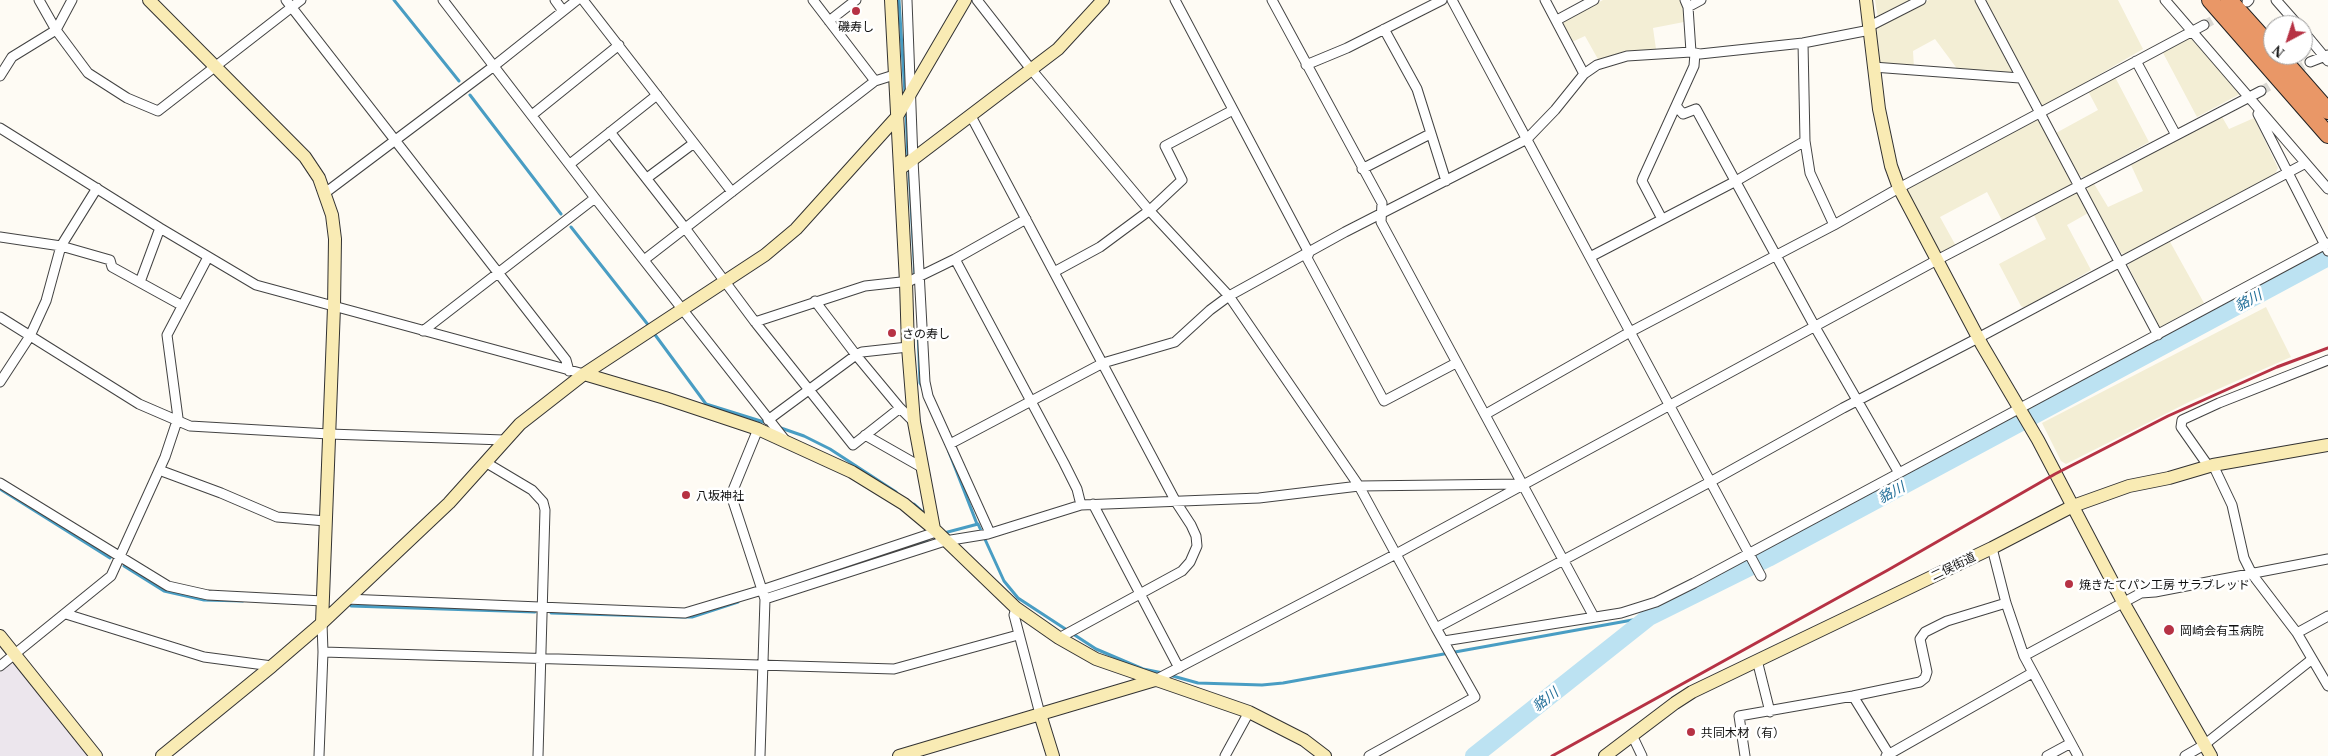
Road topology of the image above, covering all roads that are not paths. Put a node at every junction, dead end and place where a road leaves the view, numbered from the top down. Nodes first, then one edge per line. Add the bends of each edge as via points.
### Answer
1 (39, 0) edge
2 (72, 0) edge
3 (149, 0) edge
4 (301, 0) edge
5 (443, 0) edge
6 (555, 0) edge
7 (577, 0) edge
8 (583, 0) edge
9 (813, 0) edge
10 (856, 0) edge
11 (891, 0) edge
12 (907, 0) edge
13 (965, 0) edge
14 (977, 0) edge
15 (1103, 0) edge
16 (1175, 0) edge
17 (1272, 0) edge
18 (1442, 0) edge
19 (1452, 0) edge
20 (1545, 0) edge
21 (1594, 0) edge
22 (1702, 0) edge
23 (1866, 0) edge
24 (1921, 0) edge
25 (1980, 0) edge
26 (2165, 0) edge
27 (2210, 0) edge
28 (2229, 0) edge
29 (2276, 0) edge
30 (1687, 3) edge
31 (289, 4) edge
32 (563, 11) junction
33 (2289, 15) edge
34 (1557, 20) junction
35 (829, 21) junction
36 (2204, 25) tunnel mouth
37 (1870, 28) junction
38 (1384, 29) junction
39 (56, 30) junction
40 (2191, 30) junction
41 (2263, 38) edge
42 (2313, 42) edge
43 (1803, 43) junction
44 (619, 45) junction
45 (1693, 53) junction
46 (2327, 57) edge
47 (2136, 60) junction
48 (2313, 61) tunnel mouth
49 (1306, 65) junction
50 (2287, 65) edge
51 (494, 66) junction
52 (216, 67) junction
53 (1873, 67) junction
54 (1030, 68) junction
55 (1584, 74) junction
56 (894, 75) junction
57 (0, 76) edge
58 (2020, 78) junction
59 (875, 81) junction
60 (2261, 91) tunnel mouth
61 (657, 95) junction
62 (909, 96) junction
63 (2251, 99) junction
64 (1677, 107) junction
65 (1233, 110) junction
66 (2328, 111) edge
67 (2039, 113) junction
68 (532, 115) junction
69 (899, 115) junction
70 (971, 116) junction
71 (0, 128) edge
72 (610, 132) junction
73 (1430, 134) junction
74 (2176, 135) junction
75 (2328, 135) edge
76 (1527, 139) junction
77 (395, 140) junction
78 (1805, 141) junction
79 (694, 142) junction
80 (570, 164) junction
81 (906, 164) junction
82 (2304, 164) junction
83 (1362, 169) junction
84 (2287, 174) junction
85 (647, 178) junction
86 (1446, 181) junction
87 (1736, 181) junction
88 (2080, 185) junction
89 (97, 188) junction
90 (1899, 188) junction
91 (2328, 189) edge
92 (732, 192) junction
93 (325, 193) junction
94 (595, 198) junction
95 (1150, 210) junction
96 (1383, 214) junction
97 (1026, 219) junction
98 (1662, 219) junction
99 (1834, 224) junction
100 (160, 228) junction
101 (685, 228) junction
102 (0, 237) edge
103 (61, 246) junction
104 (2327, 246) edge
105 (1309, 253) junction
106 (1776, 254) junction
107 (208, 256) junction
108 (1590, 257) junction
109 (956, 259) junction
110 (644, 260) junction
111 (1937, 260) junction
112 (2120, 261) junction
113 (498, 272) junction
114 (1054, 272) junction
115 (914, 280) junction
116 (140, 282) junction
117 (724, 282) junction
118 (1229, 296) junction
119 (815, 301) junction
120 (181, 306) junction
121 (334, 307) junction
122 (682, 309) junction
123 (0, 317) edge
124 (755, 322) junction
125 (1815, 327) junction
126 (423, 331) junction
127 (1630, 332) junction
128 (2158, 335) junction
129 (30, 336) junction
130 (1978, 338) junction
131 (908, 347) junction
132 (856, 355) junction
133 (2328, 360) edge
134 (1103, 363) junction
135 (1456, 363) junction
136 (569, 371) junction
137 (584, 374) junction
138 (0, 382) edge
139 (809, 391) junction
140 (1858, 400) junction
141 (1031, 402) junction
142 (1670, 404) junction
143 (900, 408) junction
144 (2019, 410) junction
145 (1486, 414) junction
146 (768, 420) junction
147 (177, 422) junction
148 (914, 422) junction
149 (758, 429) junction
150 (329, 434) junction
151 (865, 435) junction
152 (783, 437) junction
153 (504, 440) junction
154 (950, 444) junction
155 (2328, 445) edge
156 (485, 462) junction
157 (2211, 466) junction
158 (923, 468) junction
159 (159, 470) junction
160 (1899, 473) junction
161 (1710, 482) junction
162 (0, 483) edge
163 (1524, 484) junction
164 (1359, 486) junction
165 (1176, 502) junction
166 (1093, 504) junction
167 (1081, 505) junction
168 (2073, 506) junction
169 (326, 521) junction
170 (935, 530) junction
171 (989, 533) junction
172 (946, 541) junction
173 (1992, 548) junction
174 (1396, 554) junction
175 (1749, 554) junction
176 (119, 557) junction
177 (1563, 558) junction
178 (2328, 559) edge
179 (2252, 574) junction
180 (1761, 576) dead end
181 (764, 594) junction
182 (1140, 594) junction
183 (346, 600) junction
184 (323, 601) junction
185 (2123, 602) junction
186 (2006, 603) junction
187 (543, 608) junction
188 (1016, 608) junction
189 (66, 614) junction
190 (2328, 616) edge
191 (1594, 617) junction
192 (322, 623) junction
193 (1436, 628) junction
194 (2297, 633) junction
195 (1018, 634) junction
196 (1066, 634) junction
197 (0, 636) edge
198 (1446, 644) junction
199 (323, 652) junction
200 (15, 654) junction
201 (2024, 656) junction
202 (541, 659) junction
203 (1757, 660) junction
204 (2311, 660) junction
205 (0, 666) edge
206 (272, 666) junction
207 (762, 666) junction
208 (1177, 669) junction
209 (2032, 673) junction
210 (1157, 679) junction
211 (2328, 686) edge
212 (1854, 696) junction
213 (1249, 712) junction
214 (1770, 712) junction
215 (1040, 714) junction
216 (1632, 735) junction
217 (2070, 743) junction
218 (2208, 750) edge
219 (1888, 755) edge
220 (96, 756) edge
221 (162, 756) edge
222 (319, 756) edge
223 (538, 756) edge
224 (760, 756) edge
225 (899, 756) edge
226 (1053, 756) edge
227 (1225, 756) edge
228 (1325, 756) edge
229 (1369, 756) edge
230 (1605, 756) edge
231 (1642, 756) edge
232 (1745, 756) edge
233 (2047, 756) edge
234 (2078, 756) edge
235 (2185, 756) edge

1 - 39 street
2 - 39 street
3 - 52 street
4 - 31 street
5 - 51 street
6 - 32 street
7 - 32 street
8 - 44 street
9 - 35 street
10 - 35 street
11 - 56 street
12 - 62 street
13 - 62 street
14 - 54 street
15 - 54 street via 1058,49
16 - 65 street
17 - 49 street
18 - 38 street
19 - 76 street
20 - 34 street
21 - 34 street
22 - 30 street
23 - 37 street
24 - 37 street
25 - 58 street
26 - 40 street
27 - 75 highway
28 - 41 highway
29 - 33 street
30 - 45 street
31 - 52 street
31 - 77 street
32 - 51 street
34 - 55 street
35 - 59 street
36 - 40 street
37 - 43 street
37 - 53 street
38 - 49 street
38 - 73 street via 1417,90
39 - 52 street via 92,77 127,98 158,111
39 - 57 street via 12,57
40 - 47 street
40 - 63 street
42 - 46 street
43 - 45 street
43 - 78 street
44 - 61 street
44 - 68 street
45 - 55 street via 1627,56 1597,65
45 - 64 street via 1694,66
46 - 48 street
47 - 67 street
47 - 74 street
49 - 83 street
50 - 66 highway
51 - 68 street
51 - 77 street
52 - 93 street via 305,157
53 - 58 street
53 - 90 street via 1885,142
54 - 70 street
54 - 95 street
55 - 76 street
56 - 59 street
56 - 69 street
58 - 67 street
59 - 92 street
60 - 63 street
61 - 72 street
61 - 79 street
62 - 69 street
62 - 81 street
63 - 74 street
63 - 82 street
63 - 84 street
64 - 87 street via 1683,114 1696,109
64 - 98 street via 1642,181
65 - 95 street via 1165,146 1182,180
65 - 105 street
67 - 88 street
67 - 90 street
68 - 80 street
69 - 81 street
69 - 117 street via 796,229 765,255
70 - 81 street
70 - 97 street
71 - 89 street
72 - 80 street
72 - 85 street
73 - 83 street
73 - 86 street
74 - 88 street
76 - 86 street
76 - 108 street
77 - 93 street
77 - 113 street
78 - 87 street
78 - 99 street via 1810,173
79 - 85 street
79 - 92 street
80 - 94 street
81 - 115 street
82 - 84 street
82 - 91 street
83 - 96 street via 1382,203
84 - 104 street
84 - 112 street
85 - 101 street
86 - 96 street
87 - 98 street
87 - 106 street
88 - 111 street
88 - 112 street
89 - 100 street
89 - 103 street
90 - 99 street
90 - 111 street
92 - 101 street
93 - 121 street via 335,239
94 - 110 street
94 - 113 street
95 - 114 street via 1100,247
95 - 118 street
96 - 105 street
96 - 135 street via 1381,222
97 - 109 street
97 - 114 street
98 - 108 street
99 - 106 street
100 - 107 street
100 - 116 street
101 - 110 street
101 - 117 street
102 - 103 street
103 - 116 street via 110,260 112,267
103 - 129 street via 46,301
104 - 128 street
105 - 118 street
105 - 135 street via 1307,258 1384,401
106 - 125 street
106 - 127 street
107 - 120 street
107 - 121 street via 256,285
108 - 127 street
109 - 115 street
109 - 141 street
110 - 122 street
111 - 125 street
111 - 130 street
112 - 128 street
112 - 130 street
113 - 126 street
113 - 136 street via 566,360
114 - 134 street
115 - 119 street via 865,286
115 - 131 street
115 - 154 street via 928,396
116 - 120 street
117 - 122 street
117 - 124 street
118 - 134 street via 1175,342
118 - 164 street
119 - 124 street
119 - 132 street
120 - 147 street via 167,335
121 - 126 street
121 - 150 street
122 - 137 street
122 - 146 street
123 - 129 street
124 - 139 street
125 - 140 street
125 - 142 street
126 - 136 street
127 - 142 street
127 - 145 street
128 - 144 street
129 - 138 street
129 - 147 street via 139,404
130 - 140 street
130 - 144 street
131 - 132 street
131 - 148 street
132 - 139 street
132 - 143 street
133 - 157 street via 2182,420 2181,427
134 - 141 street
134 - 165 street
135 - 145 street
136 - 137 street
137 - 149 street
137 - 153 street
139 - 146 street
139 - 151 street via 853,445
140 - 160 street
140 - 161 street
141 - 154 street
141 - 167 street via 1077,489
142 - 161 street
142 - 163 street
143 - 148 street
143 - 151 street
144 - 160 street
144 - 168 street
145 - 163 street
146 - 152 street
147 - 150 street via 207,428
147 - 159 street
148 - 158 street
149 - 152 street
149 - 181 street via 731,495
150 - 153 street
150 - 169 street
151 - 158 street
152 - 170 street via 876,485
153 - 156 street
154 - 171 street
155 - 157 street, 二俣街道
156 - 183 street via 449,504
156 - 187 street via 532,490 543,502
157 - 168 street, 二俣街道 via 2129,486
157 - 179 street via 2232,505 2244,558
158 - 170 street
159 - 169 street via 277,518
159 - 176 street
160 - 175 street
161 - 175 street
161 - 177 street
162 - 176 street
163 - 164 street
163 - 174 street
163 - 177 street
164 - 165 street via 1259,498
164 - 174 street
165 - 166 street
165 - 182 street via 1191,524 1197,546 1182,571
166 - 167 street
166 - 182 street
167 - 171 street
168 - 173 street, 二俣街道
168 - 185 street
169 - 184 street
170 - 172 street
170 - 181 street
171 - 172 street
172 - 181 street
172 - 188 street
173 - 186 street
173 - 203 street, 二俣街道
174 - 193 street
174 - 208 street
175 - 180 street
175 - 191 street via 1656,602
176 - 184 street via 168,586 208,595
176 - 189 street via 111,576
177 - 191 street
177 - 193 street
178 - 179 street
179 - 185 street via 2141,593
179 - 194 street
181 - 187 street via 685,613
181 - 207 street
182 - 196 street
182 - 208 street
183 - 187 street
183 - 192 street
184 - 192 street
185 - 201 street
185 - 218 street
186 - 201 street
186 - 212 street via 1947,621 1925,632 1920,639 1927,672 1920,682
187 - 202 street
188 - 195 street via 1014,615
188 - 196 street
189 - 200 street
189 - 206 street via 204,657
190 - 194 street
191 - 198 street
192 - 199 street
192 - 206 street
193 - 198 street
194 - 204 street
195 - 207 street via 894,669
195 - 215 street
196 - 210 street via 1096,659
197 - 200 street
198 - 229 street via 1474,697
199 - 202 street
199 - 222 street
200 - 205 street
200 - 220 street
201 - 209 street
202 - 207 street
202 - 223 street
203 - 214 street
203 - 216 street, 二俣街道 via 1683,698
204 - 211 street
204 - 218 street
206 - 221 street
207 - 224 street
208 - 210 street
209 - 217 street
209 - 219 street
210 - 213 street
210 - 215 street
212 - 214 street
212 - 219 street
213 - 227 street
213 - 228 street via 1304,740
214 - 232 street via 1738,717
215 - 225 street
215 - 226 street
216 - 230 street, 二俣街道
216 - 231 street
217 - 233 street
217 - 234 street
218 - 235 street

